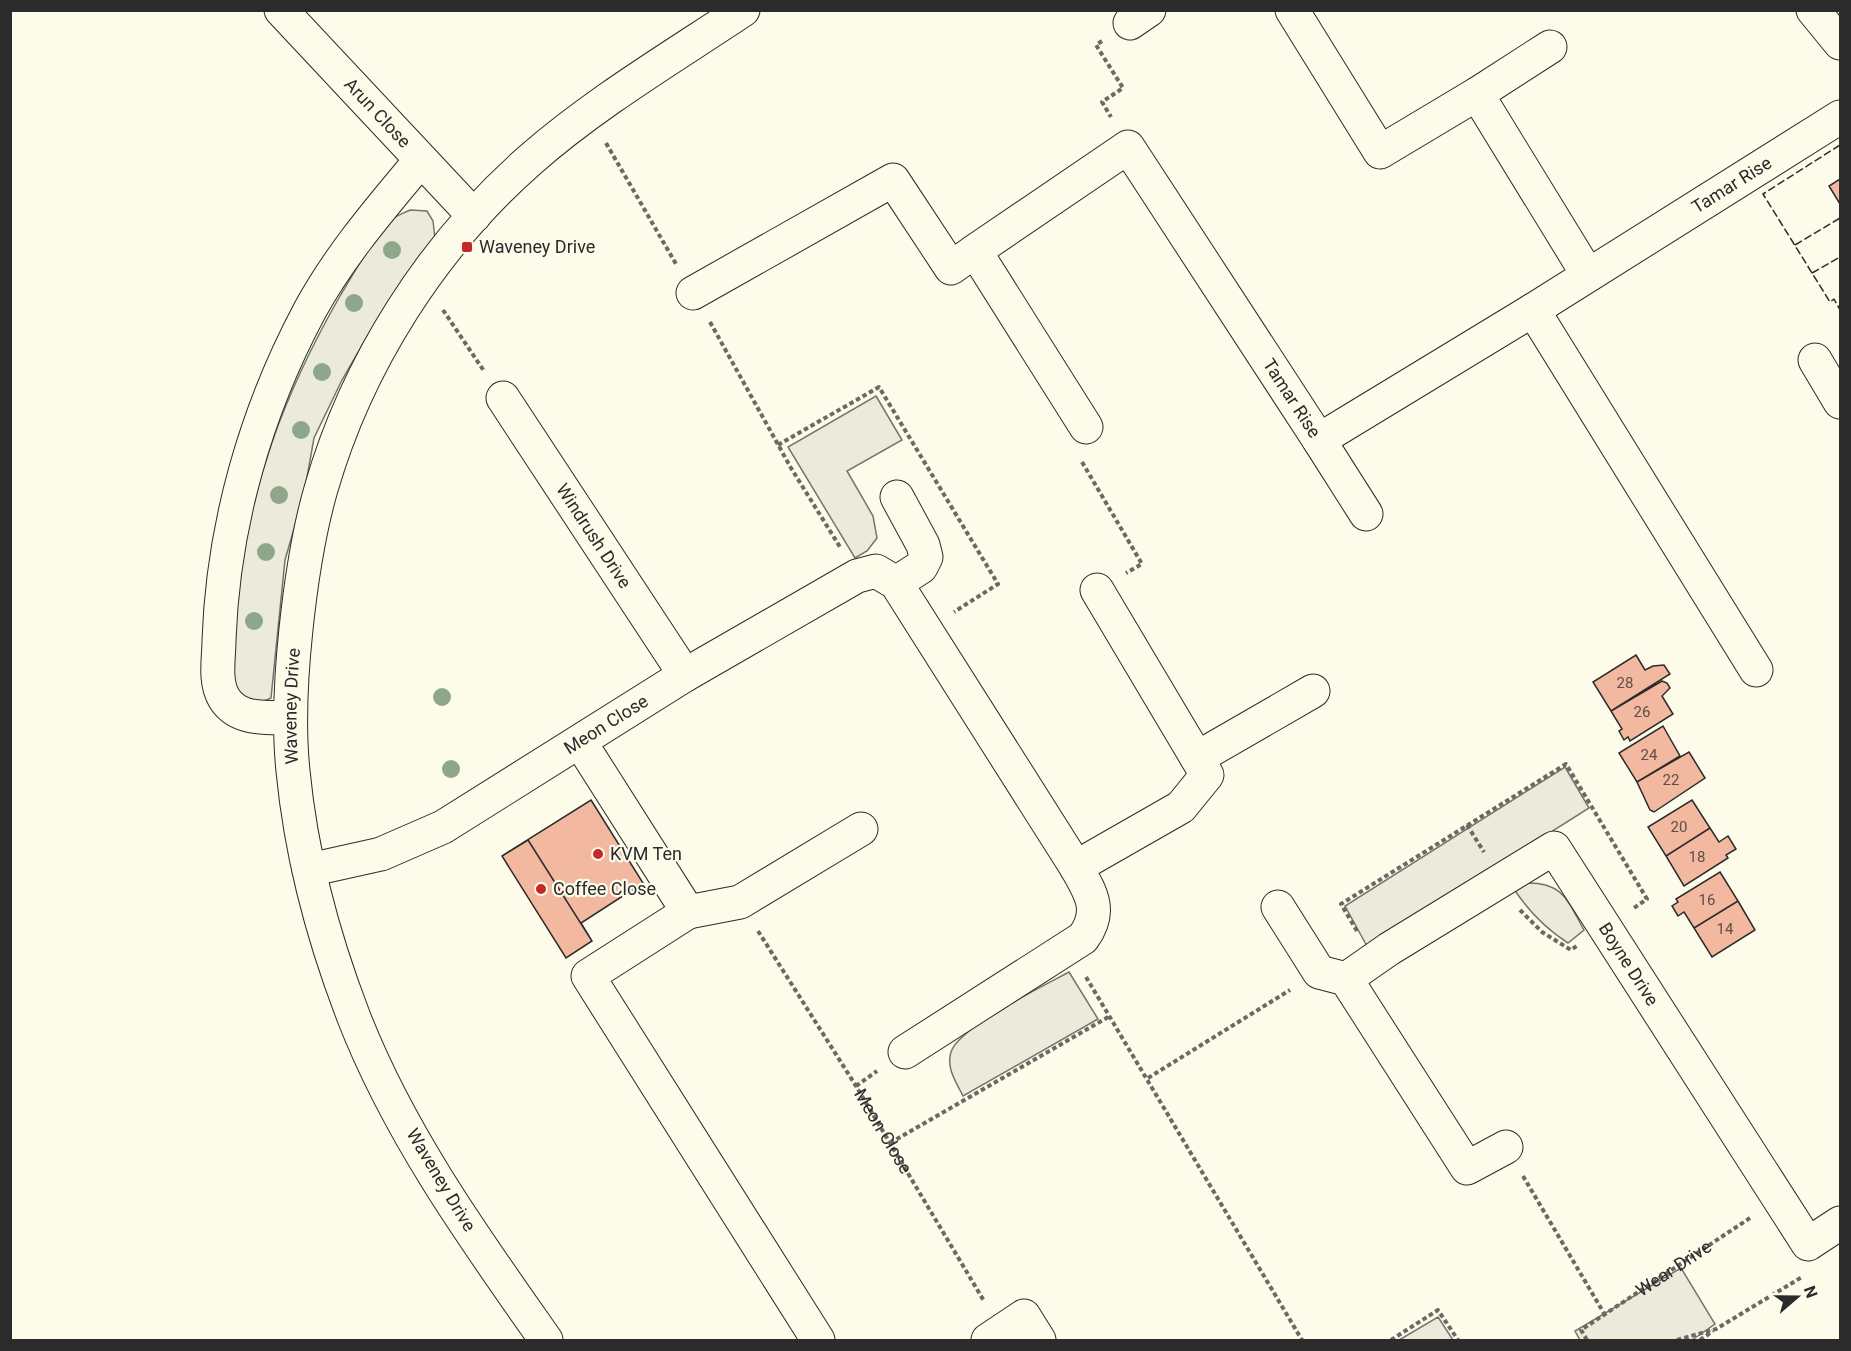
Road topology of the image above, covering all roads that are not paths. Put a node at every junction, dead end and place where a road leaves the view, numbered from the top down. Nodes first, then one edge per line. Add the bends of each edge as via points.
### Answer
1 (281, 10) edge
2 (743, 10) edge
3 (1292, 10) edge
4 (1813, 10) edge
5 (1840, 43) edge
6 (1550, 47) dead end
7 (1477, 94) junction
8 (1840, 117) edge
9 (420, 161) junction
10 (474, 216) junction
11 (975, 251) junction
12 (1588, 275) junction
13 (693, 293) road end
14 (1533, 310) junction
15 (1815, 360) dead end
16 (503, 398) road end
17 (1840, 402) edge
18 (1086, 427) road end
19 (1319, 440) junction
20 (897, 497) dead end
21 (1366, 514) dead end
22 (896, 583) junction
23 (1097, 590) road end
24 (1756, 670) dead end
25 (685, 675) junction
26 (1313, 691) dead end
27 (290, 718) junction
28 (580, 742) junction
29 (1197, 758) junction
30 (861, 829) dead end
31 (1076, 867) junction
32 (309, 870) junction
33 (1278, 908) dead end
34 (688, 912) junction
35 (1333, 976) junction
36 (905, 1052) dead end
37 (1506, 1147) road end
38 (1840, 1223) edge
39 (531, 1335) edge
40 (995, 1336) edge
41 (818, 1341) edge
42 (1039, 1341) edge

1 - 9 street, Arun Close
2 - 10 street, Waveney Drive via 588,113 528,162
3 - 7 street via 1380,152
4 - 5 street
6 - 7 street
7 - 12 street
8 - 12 street, Tamar Rise
9 - 10 street, Arun Close
9 - 27 street via 353,241 280,368 233,518 220,603 218,683 224,698 237,712
10 - 27 street, Waveney Drive via 422,280 382,344 343,424 320,492 301,583
11 - 13 street via 951,268 893,180
11 - 18 street
11 - 19 street, Tamar Rise via 1128,147
12 - 14 street, Tamar Rise
14 - 19 street, Tamar Rise
14 - 24 street
15 - 17 street
16 - 25 street, Windrush Drive
19 - 21 street
20 - 22 street via 926,557 921,567
22 - 25 street, Meon Close via 876,571 857,576
22 - 31 street
23 - 29 street
25 - 28 street, Meon Close
26 - 29 street
27 - 32 street, Waveney Drive via 293,773
28 - 32 street, Meon Close via 414,842 381,854
28 - 34 street
29 - 31 street via 1208,775 1181,807
30 - 34 street via 740,902
31 - 36 street via 1090,891 1094,909 1092,927 1083,938
32 - 39 street, Waveney Drive via 329,947 354,1019 387,1089
33 - 35 street
34 - 41 street via 588,976
35 - 37 street via 1467,1168
35 - 38 street, Boyne Drive via 1389,949 1554,848 1808,1244
40 - 42 street via 1024,1316

